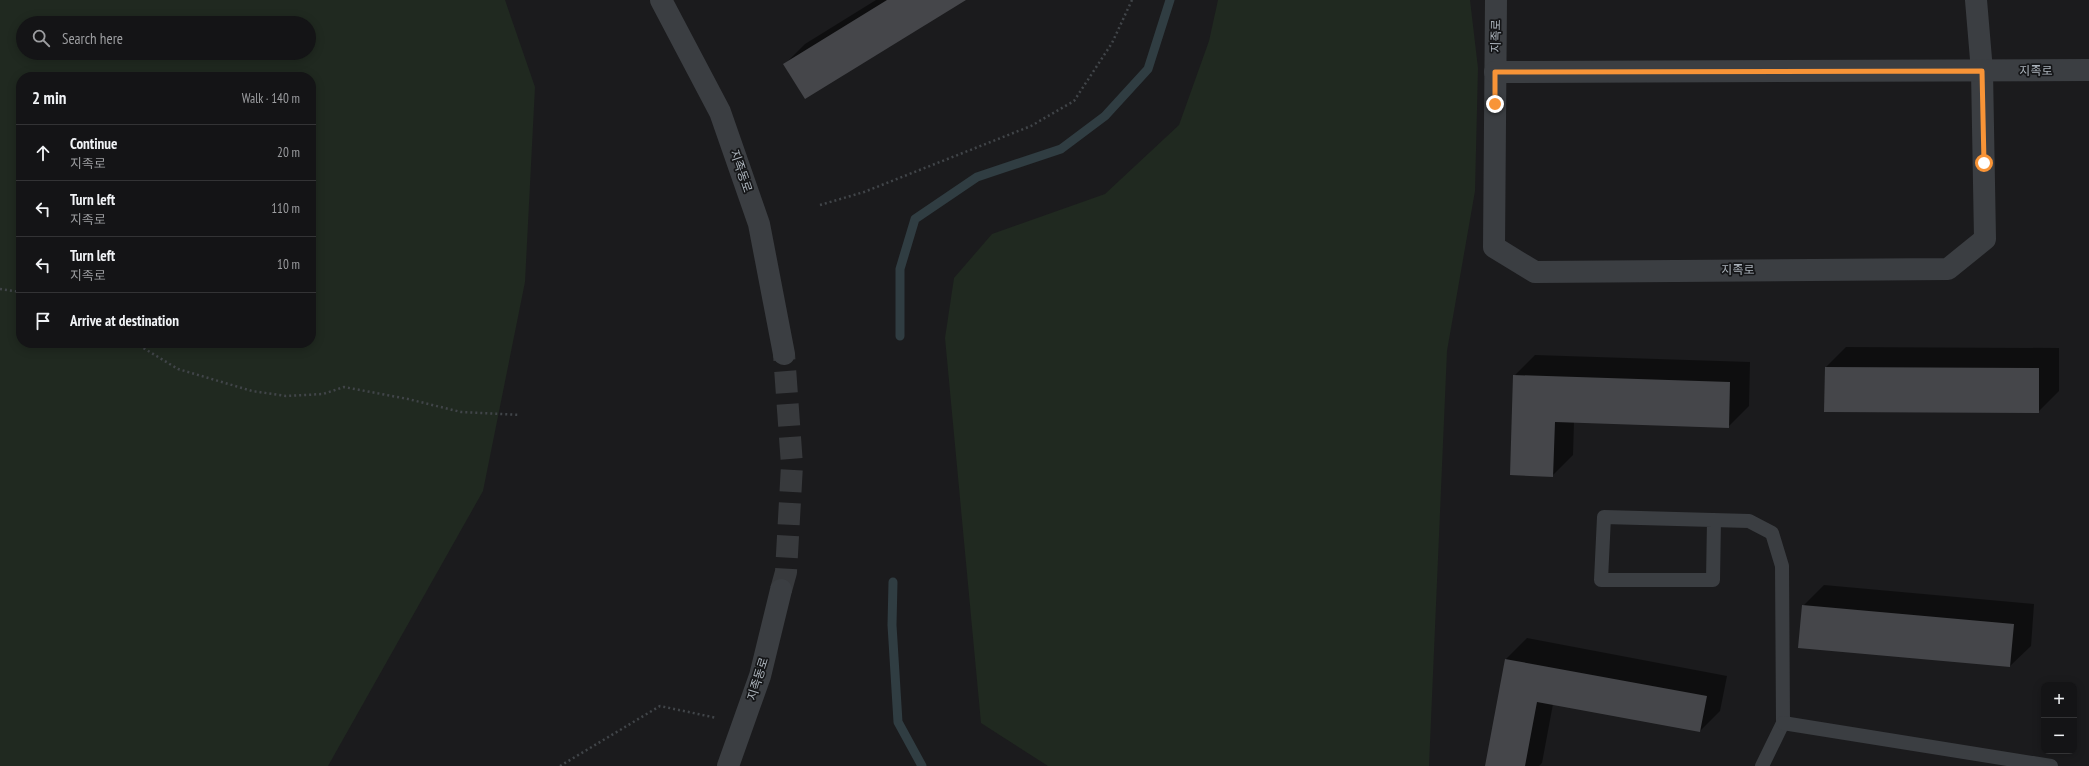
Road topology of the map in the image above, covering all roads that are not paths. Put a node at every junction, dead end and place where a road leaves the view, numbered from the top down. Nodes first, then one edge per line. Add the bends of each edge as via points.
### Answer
1 (661, 0) edge
2 (1496, 0) edge
3 (1976, 0) edge
4 (2089, 70) edge
5 (1982, 71) junction
6 (1495, 72) junction
7 (784, 354) tunnel mouth
8 (1714, 520) junction
9 (781, 590) tunnel mouth
10 (1783, 723) junction
11 (728, 766) edge
12 (1762, 766) edge
13 (2051, 766) edge

1 - 7 street, 지족동로 via 720,112 759,224
2 - 6 street, 지족로
3 - 5 street, 지족로
4 - 5 street, 지족로
5 - 6 street, 지족로
5 - 6 street, 지족로 via 1985,239 1948,269 1536,272 1494,247
8 - 8 lane via 1604,517 1601,580 1712,580
8 - 10 lane via 1749,521 1772,533 1782,566
9 - 11 street, 지족동로 via 760,676
10 - 12 lane
10 - 13 lane

